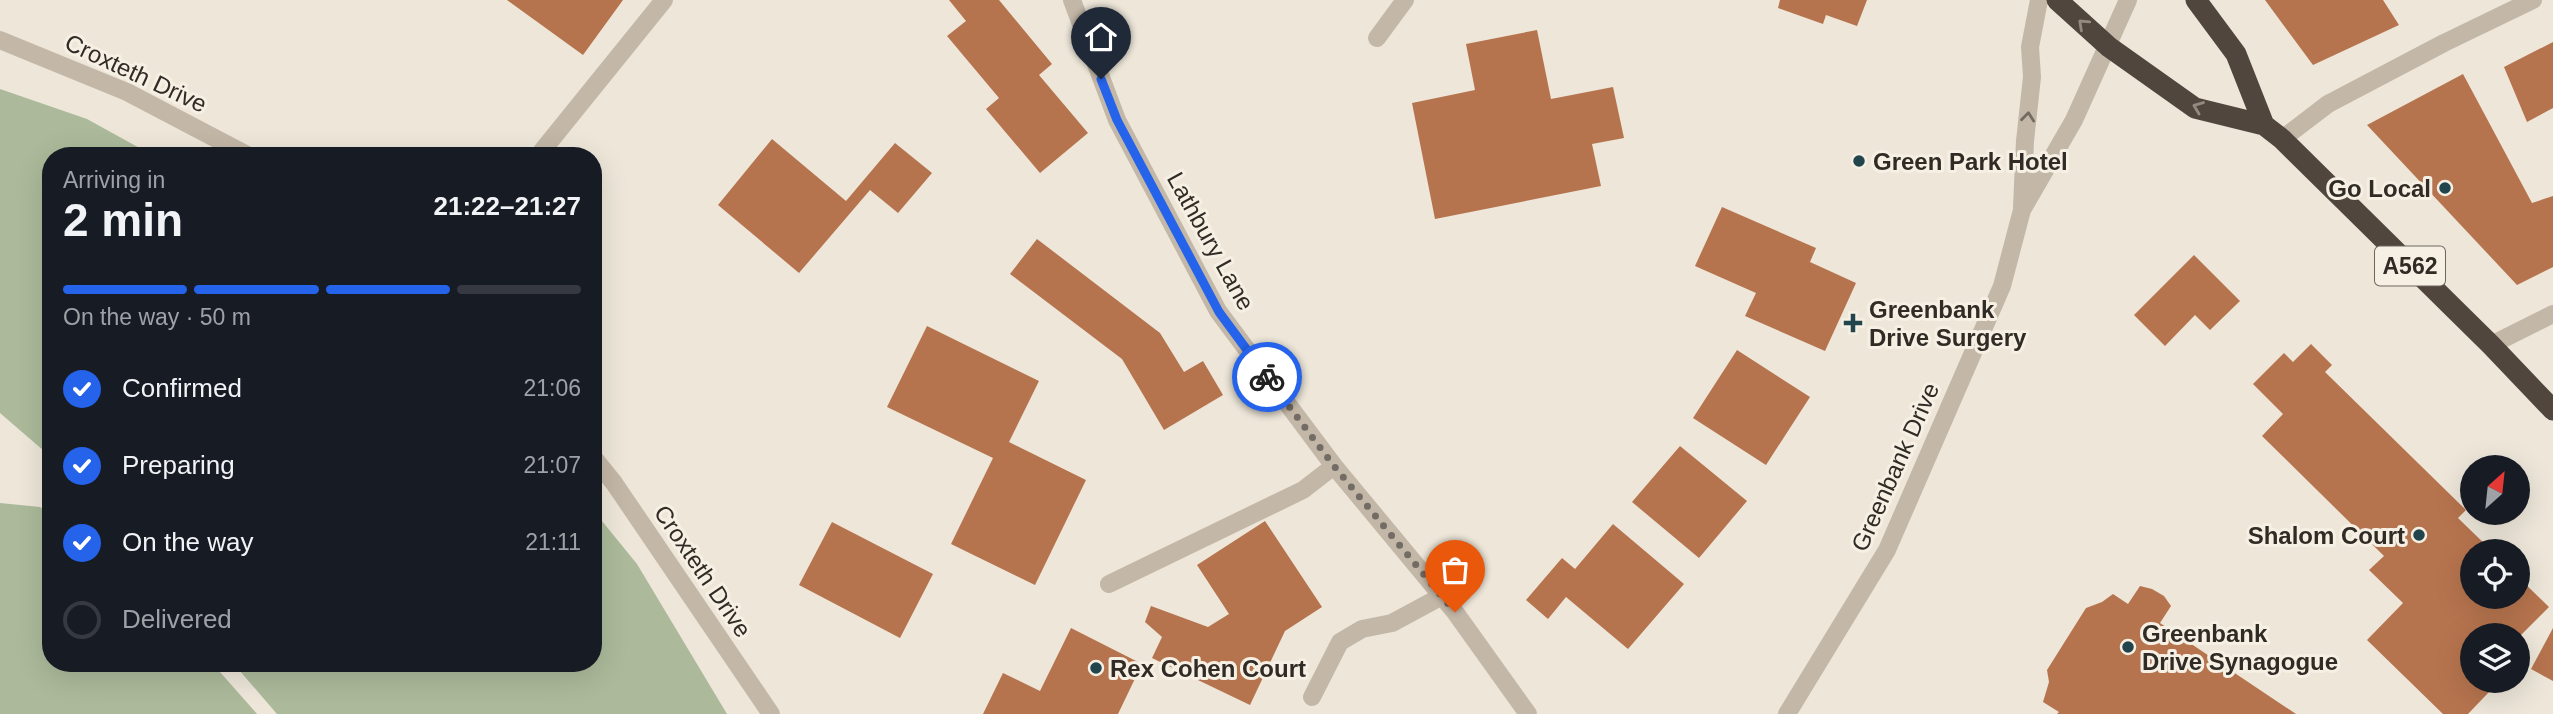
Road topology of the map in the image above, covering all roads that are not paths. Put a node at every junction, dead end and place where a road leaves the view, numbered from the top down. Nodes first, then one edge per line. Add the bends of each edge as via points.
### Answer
1 (664, 0) edge
2 (1072, 0) edge
3 (1405, 0) edge
4 (2039, 0) edge
5 (2057, 0) edge
6 (2129, 0) edge
7 (2196, 0) edge
8 (2533, 0) edge
9 (1377, 38) dead end
10 (0, 40) edge
11 (2109, 47) junction
12 (2264, 125) junction
13 (2282, 139) junction
14 (232, 147) edge
15 (545, 147) edge
16 (2022, 210) junction
17 (2553, 314) edge
18 (2491, 345) junction
19 (2553, 410) edge
20 (1334, 466) junction
21 (602, 468) edge
22 (1109, 584) dead end
23 (1442, 596) junction
24 (1312, 697) dead end
25 (771, 714) edge
26 (1528, 714) edge
27 (1787, 714) edge

1 - 15 street
2 - 20 street, Lathbury Lane via 1117,120 1219,312
3 - 9 street
16 -> 4 street via 2030,47
11 -> 5 highway, A562
6 - 11 street, Greenbank Drive
7 - 12 highway via 2236,54
8 - 13 street via 2328,104
10 - 14 street, Croxteth Drive via 127,92
12 -> 11 highway, A562 via 2195,108
11 - 16 street, Greenbank Drive
12 - 13 highway, A562
13 - 18 highway, A562
16 - 27 street, Greenbank Drive via 2002,286 1887,550
17 - 18 street
18 - 19 highway, A562
20 - 22 street via 1303,490
20 - 23 street, Lathbury Lane
21 - 25 street, Croxteth Drive
23 - 24 street via 1392,623 1362,629 1340,642
23 - 26 street, Lathbury Lane

